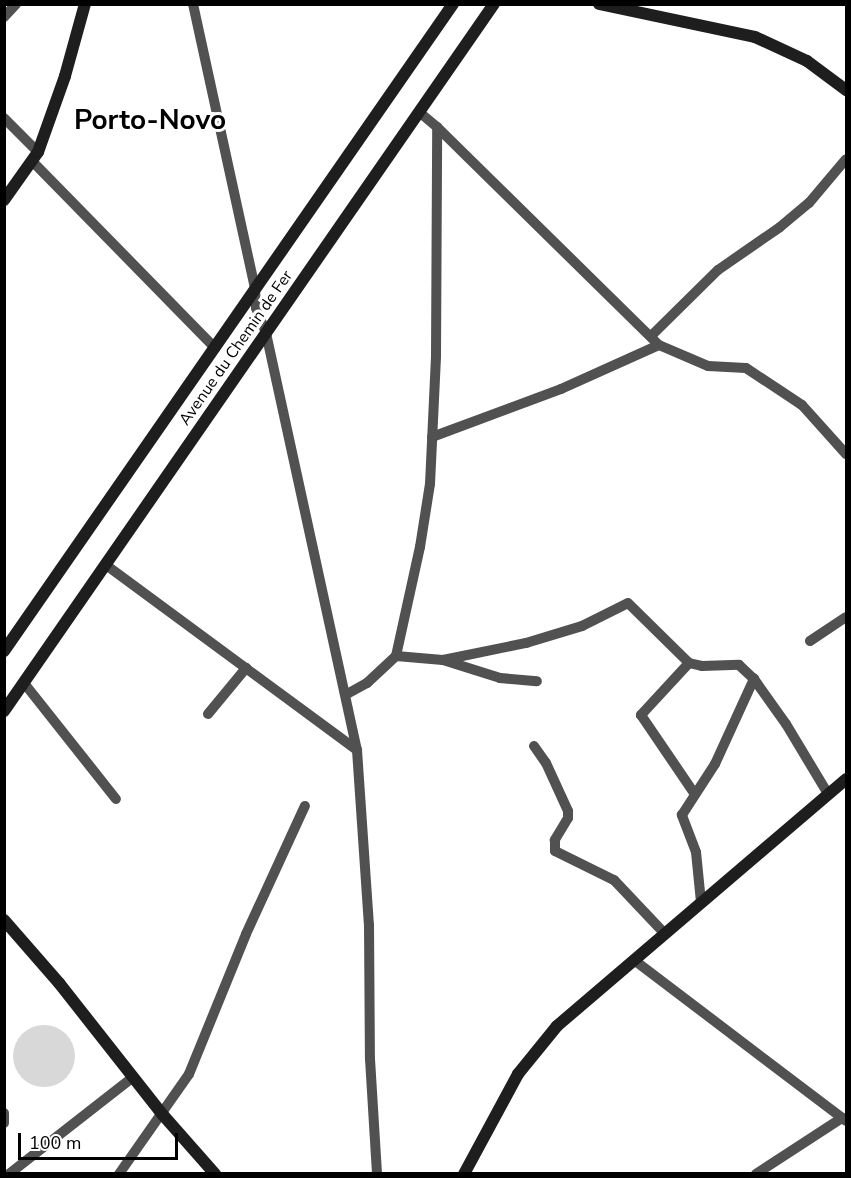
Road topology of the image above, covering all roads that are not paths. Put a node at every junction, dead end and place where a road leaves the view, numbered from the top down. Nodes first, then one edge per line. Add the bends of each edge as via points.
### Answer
1 (16, 4) edge
2 (84, 4) edge
3 (193, 4) edge
4 (453, 4) edge
5 (494, 4) edge
6 (599, 4) edge
7 (638, 8) edge
8 (4, 17) edge
9 (846, 90) edge
10 (419, 112) junction
11 (4, 118) edge
12 (437, 128) junction
13 (35, 156) junction
14 (846, 159) edge
15 (4, 200) edge
16 (255, 290) junction
17 (266, 333) junction
18 (651, 336) junction
19 (659, 345) junction
20 (215, 348) junction
21 (432, 437) junction
22 (846, 454) edge
23 (106, 565) junction
24 (846, 617) edge
25 (810, 641) dead end
26 (6, 643) edge
27 (396, 656) junction
28 (443, 660) junction
29 (689, 663) junction
30 (246, 668) junction
31 (754, 679) junction
32 (537, 681) dead end
33 (24, 683) junction
34 (346, 694) junction
35 (4, 711) edge
36 (208, 714) dead end
37 (534, 746) dead end
38 (357, 750) junction
39 (846, 779) edge
40 (694, 794) junction
41 (828, 794) junction
42 (116, 799) dead end
43 (305, 806) dead end
44 (701, 902) junction
45 (5, 923) edge
46 (665, 934) junction
47 (634, 960) junction
48 (132, 1078) junction
49 (4, 1113) edge
50 (162, 1115) junction
51 (844, 1120) edge
52 (4, 1123) edge
53 (9, 1173) edge
54 (119, 1173) edge
55 (215, 1173) edge
56 (377, 1173) edge
57 (464, 1173) edge
58 (756, 1173) edge

1 - 8 street
2 - 13 main road via 65,76
3 - 16 street
4 - 16 main road, Avenue du Chemin de Fer
5 - 10 main road, Avenue du Chemin de Fer
6 - 7 main road
7 - 9 main road via 768,42 807,61
10 - 12 street
10 - 17 main road, Avenue du Chemin de Fer
11 - 13 street
12 - 18 street
12 - 21 street
13 - 15 main road
13 - 20 street
14 - 18 street via 809,203 718,270
16 - 17 street via 256,308
16 - 20 main road, Avenue du Chemin de Fer
17 - 23 main road, Avenue du Chemin de Fer
17 - 34 street
18 - 19 street
19 - 21 street via 561,389
19 - 22 street via 693,362 739,366 754,373 802,405
20 - 26 main road, Avenue du Chemin de Fer
21 - 27 street via 430,484 420,547
23 - 30 street
23 - 33 main road, Avenue du Chemin de Fer
24 - 25 street
27 - 28 street
27 - 34 street via 367,682
28 - 29 street via 562,634 628,603
28 - 32 street via 500,678
29 - 31 street via 739,665
29 - 40 street via 641,715
30 - 36 street
30 - 38 street
31 - 40 street via 714,764
31 - 41 street
33 - 35 main road, Avenue du Chemin de Fer
33 - 42 street
34 - 38 street
37 - 46 street via 568,811 555,840 555,851 614,880
38 - 56 street via 369,925 370,1059
39 - 41 main road
40 - 44 street via 682,820 696,852
41 - 44 main road
43 - 50 street via 246,934 189,1074
44 - 46 main road
45 - 48 main road via 59,983
46 - 47 main road
47 - 51 street
47 - 57 main road via 576,1007 538,1048 504,1098
48 - 50 main road
48 - 53 street
49 - 52 street
50 - 54 street
50 - 55 main road
51 - 58 street

